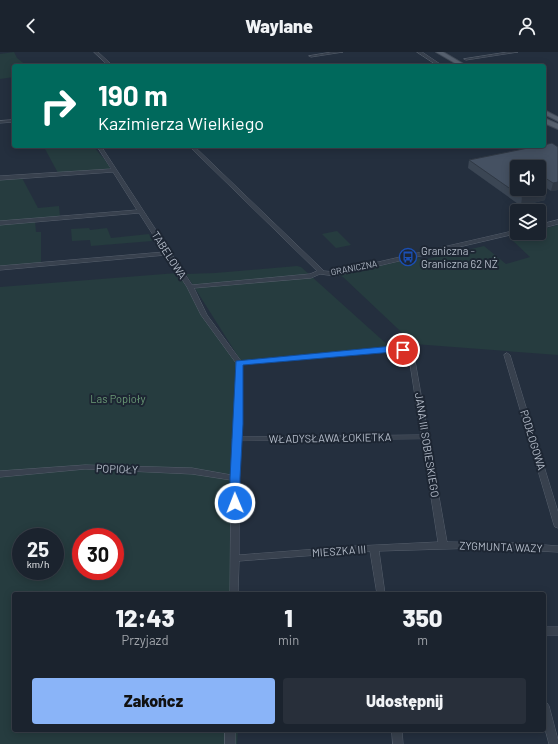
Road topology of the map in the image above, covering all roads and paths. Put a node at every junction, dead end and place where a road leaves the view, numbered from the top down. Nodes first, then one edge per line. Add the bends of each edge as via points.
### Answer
1 (96, 52) edge
2 (340, 52) edge
3 (418, 52) edge
4 (430, 52) edge
5 (439, 52) edge
6 (516, 52) edge
7 (311, 56) dead end
8 (466, 59) dead end
9 (109, 64) edge
10 (438, 64) edge
11 (451, 64) edge
12 (460, 64) edge
13 (546, 113) edge
14 (558, 119) edge
15 (12, 121) edge
16 (546, 121) edge
17 (0, 122) edge
18 (558, 127) edge
19 (100, 148) edge
20 (193, 148) edge
21 (115, 170) junction
22 (0, 178) edge
23 (141, 211) junction
24 (558, 222) edge
25 (0, 223) edge
26 (546, 225) edge
27 (510, 234) edge
28 (167, 254) junction
29 (0, 268) edge
30 (319, 272) junction
31 (190, 287) junction
32 (507, 355) dead end
33 (239, 363) junction
34 (424, 437) junction
35 (236, 439) junction
36 (0, 474) edge
37 (235, 478) junction
38 (558, 524) edge
39 (443, 545) junction
40 (374, 548) junction
41 (558, 549) edge
42 (236, 558) junction
43 (234, 592) edge
44 (381, 592) edge
45 (546, 631) edge
46 (558, 631) edge
47 (546, 714) edge
48 (230, 732) edge
49 (397, 732) edge
50 (230, 744) edge
51 (398, 744) edge
52 (554, 744) edge

1 - 9 street
2 - 7 street
3 - 10 street
4 - 11 main road
5 - 12 main road
6 - 8 street
13 - 14 main road
15 - 17 street
16 - 18 main road
19 - 21 street, TABELOWA
20 - 30 street, GRANICZNA
21 - 22 street
21 - 23 street, TABELOWA
23 - 25 street
23 - 28 street, TABELOWA
24 - 26 street
27 - 30 street, GRANICZNA via 335,274
28 - 29 street
28 - 31 street, TABELOWA
30 - 31 street via 311,276
31 - 33 street, TABELOWA via 204,315
32 - 38 street, PODŁOGOWA
33 - 34 street, JANA III SOBIESKIEGO via 403,350 412,356
33 - 35 street
34 - 35 street, WŁADYSŁAWA ŁOKIETKA
34 - 39 street, JANA III SOBIESKIEGO
35 - 37 street
36 - 37 street, POPIOŁY via 85,467 192,472
37 - 42 street
39 - 40 street, MIESZKA III
39 - 41 street, ZYGMUNTA WAZY via 515,545
40 - 42 street, MIESZKA III
40 - 44 street
42 - 43 street
45 - 46 street
47 - 52 street
48 - 50 street
49 - 51 street

